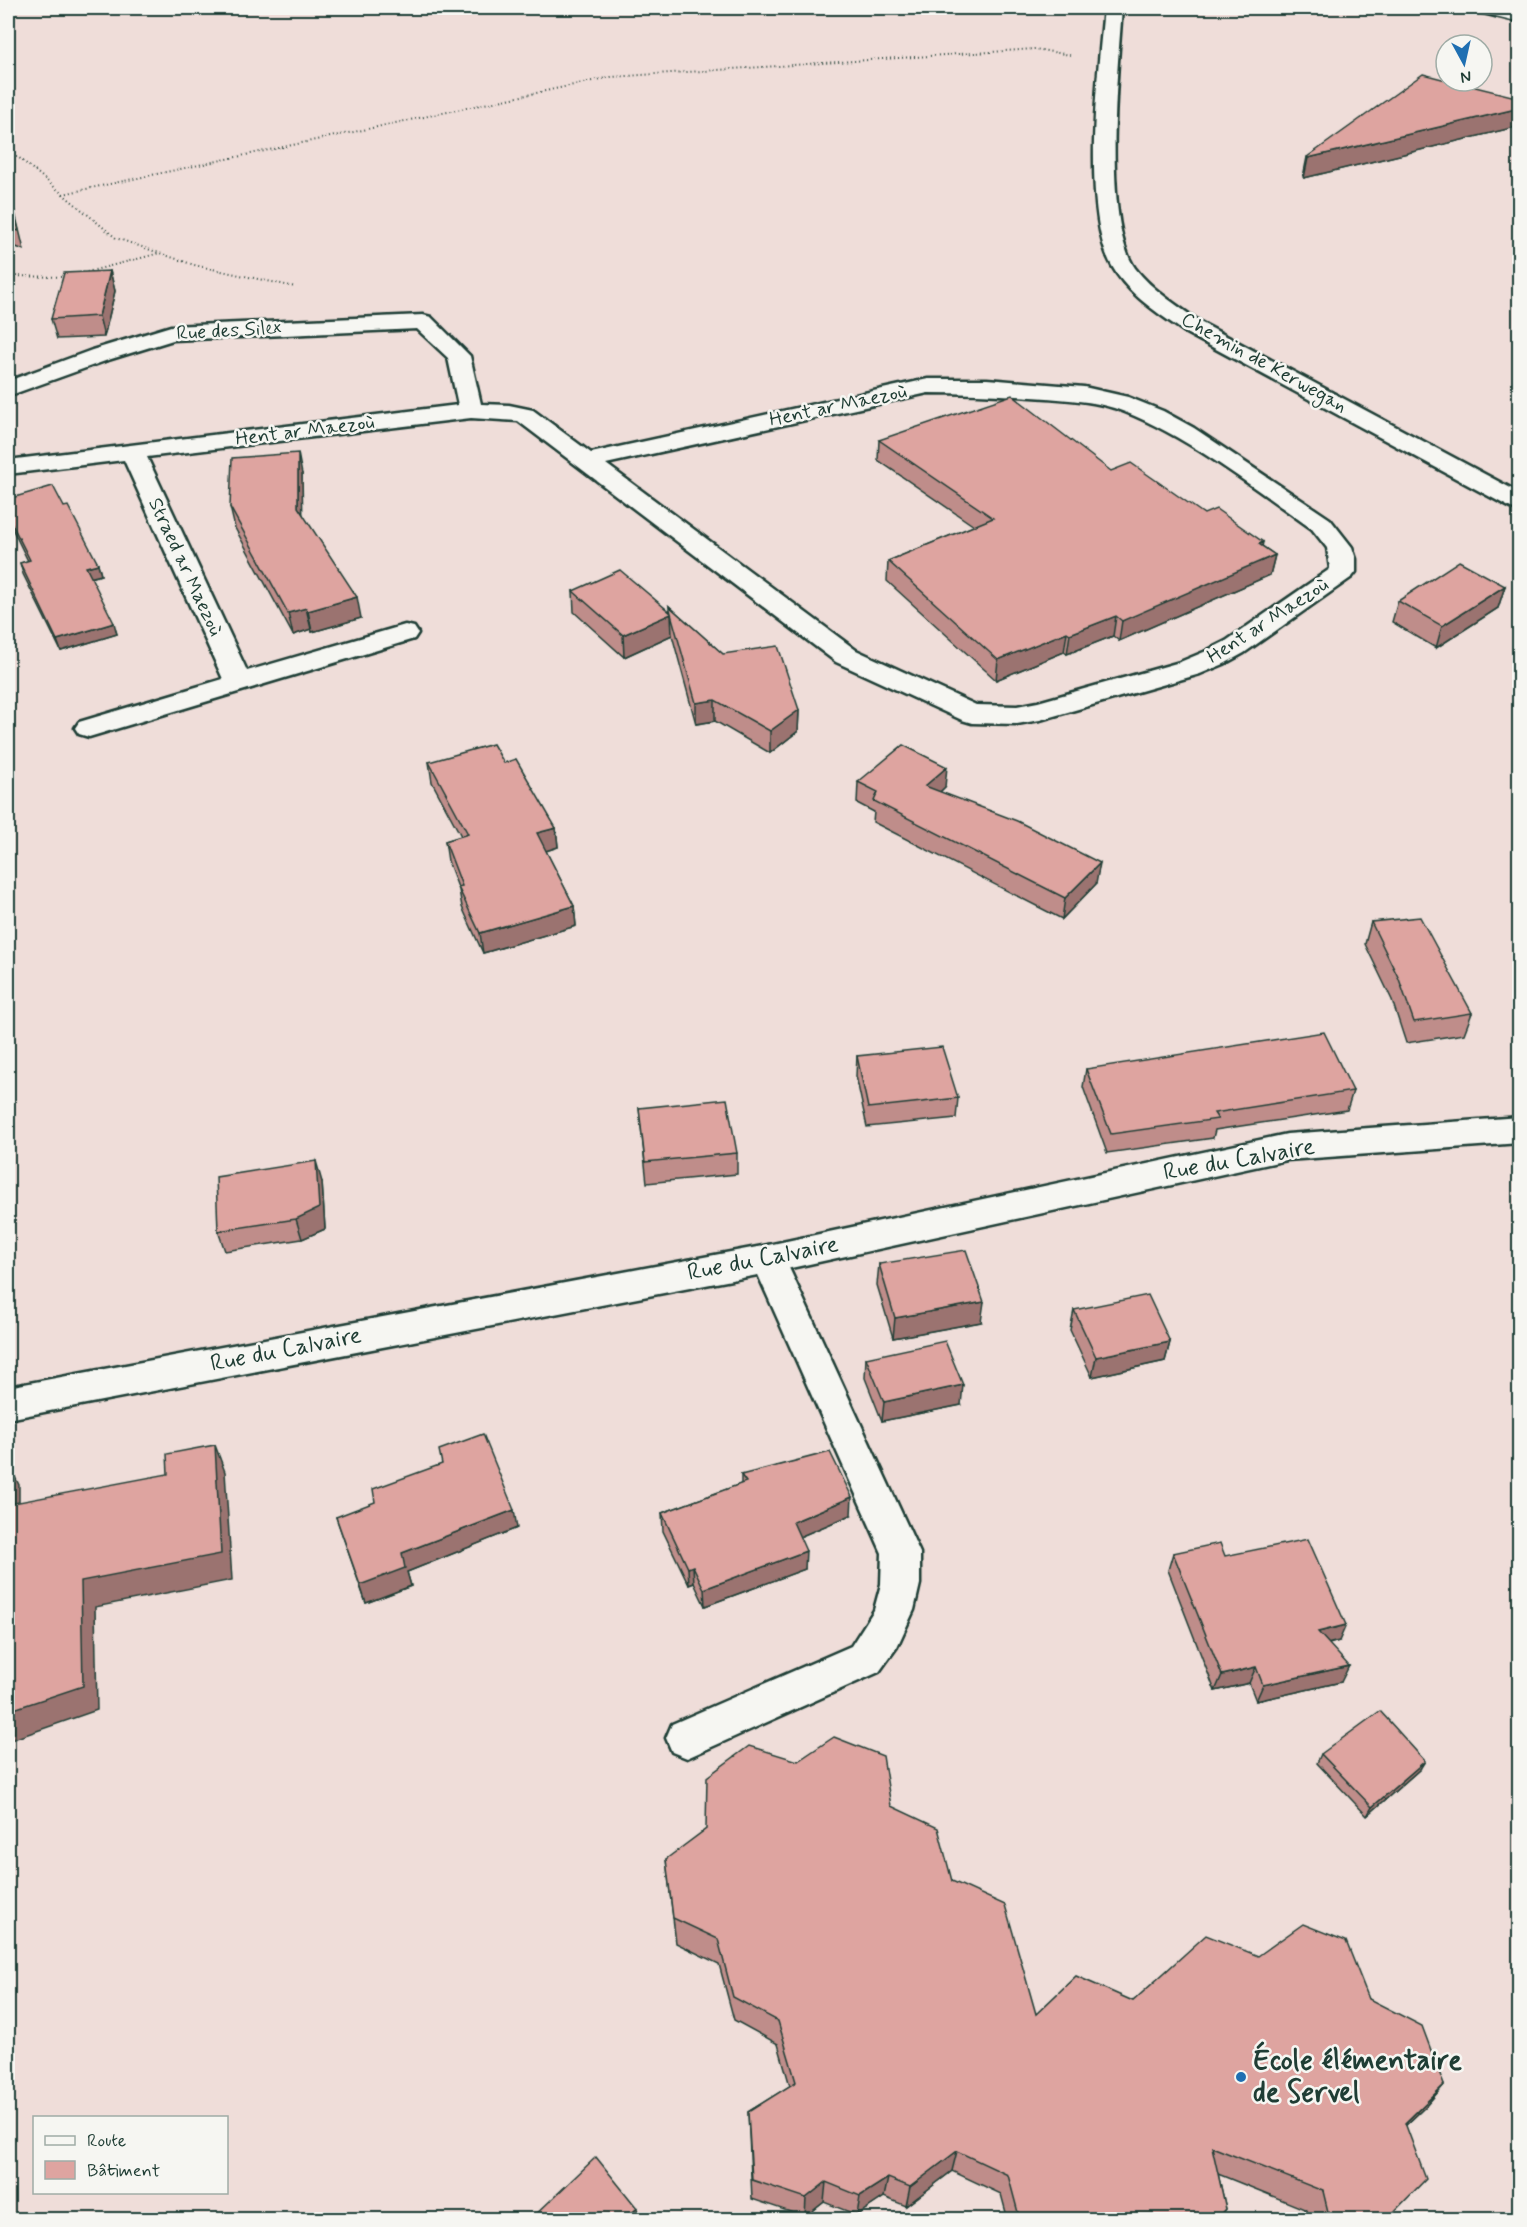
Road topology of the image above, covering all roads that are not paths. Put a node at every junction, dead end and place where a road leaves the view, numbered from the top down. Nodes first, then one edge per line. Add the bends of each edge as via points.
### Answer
1 (1113, 8) edge
2 (1485, 8) edge
3 (1520, 17) edge
4 (8, 389) edge
5 (471, 411) junction
6 (132, 452) junction
7 (587, 461) junction
8 (8, 467) edge
9 (1520, 503) edge
10 (405, 633) dead end
11 (239, 683) junction
12 (89, 728) dead end
13 (1520, 1130) edge
14 (768, 1259) junction
15 (8, 1403) edge
16 (687, 1738) dead end

1 - 9 street, Chemin de Kerwegan via 1105,162 1109,230 1123,267 1155,300 1194,328
2 - 3 street
4 - 5 street, Rue des Silex via 171,333 423,322 459,356
5 - 6 street, Hent ar Maezoù
5 - 7 street, Hent ar Maezoù via 525,415
6 - 8 street, Hent ar Maezoù
6 - 11 street, Straed ar Maezoù
7 - 7 street, Hent ar Maezoù via 928,386 987,386 1084,394 1120,402 1155,416 1265,484 1321,524 1339,547 1344,572 1235,646 1190,668 1040,711 972,714 846,656
10 - 11 street
11 - 12 street
13 - 14 street, Rue du Calvaire via 1287,1147
14 - 15 street, Rue du Calvaire
14 - 16 street via 901,1553 902,1581 896,1609 865,1659

